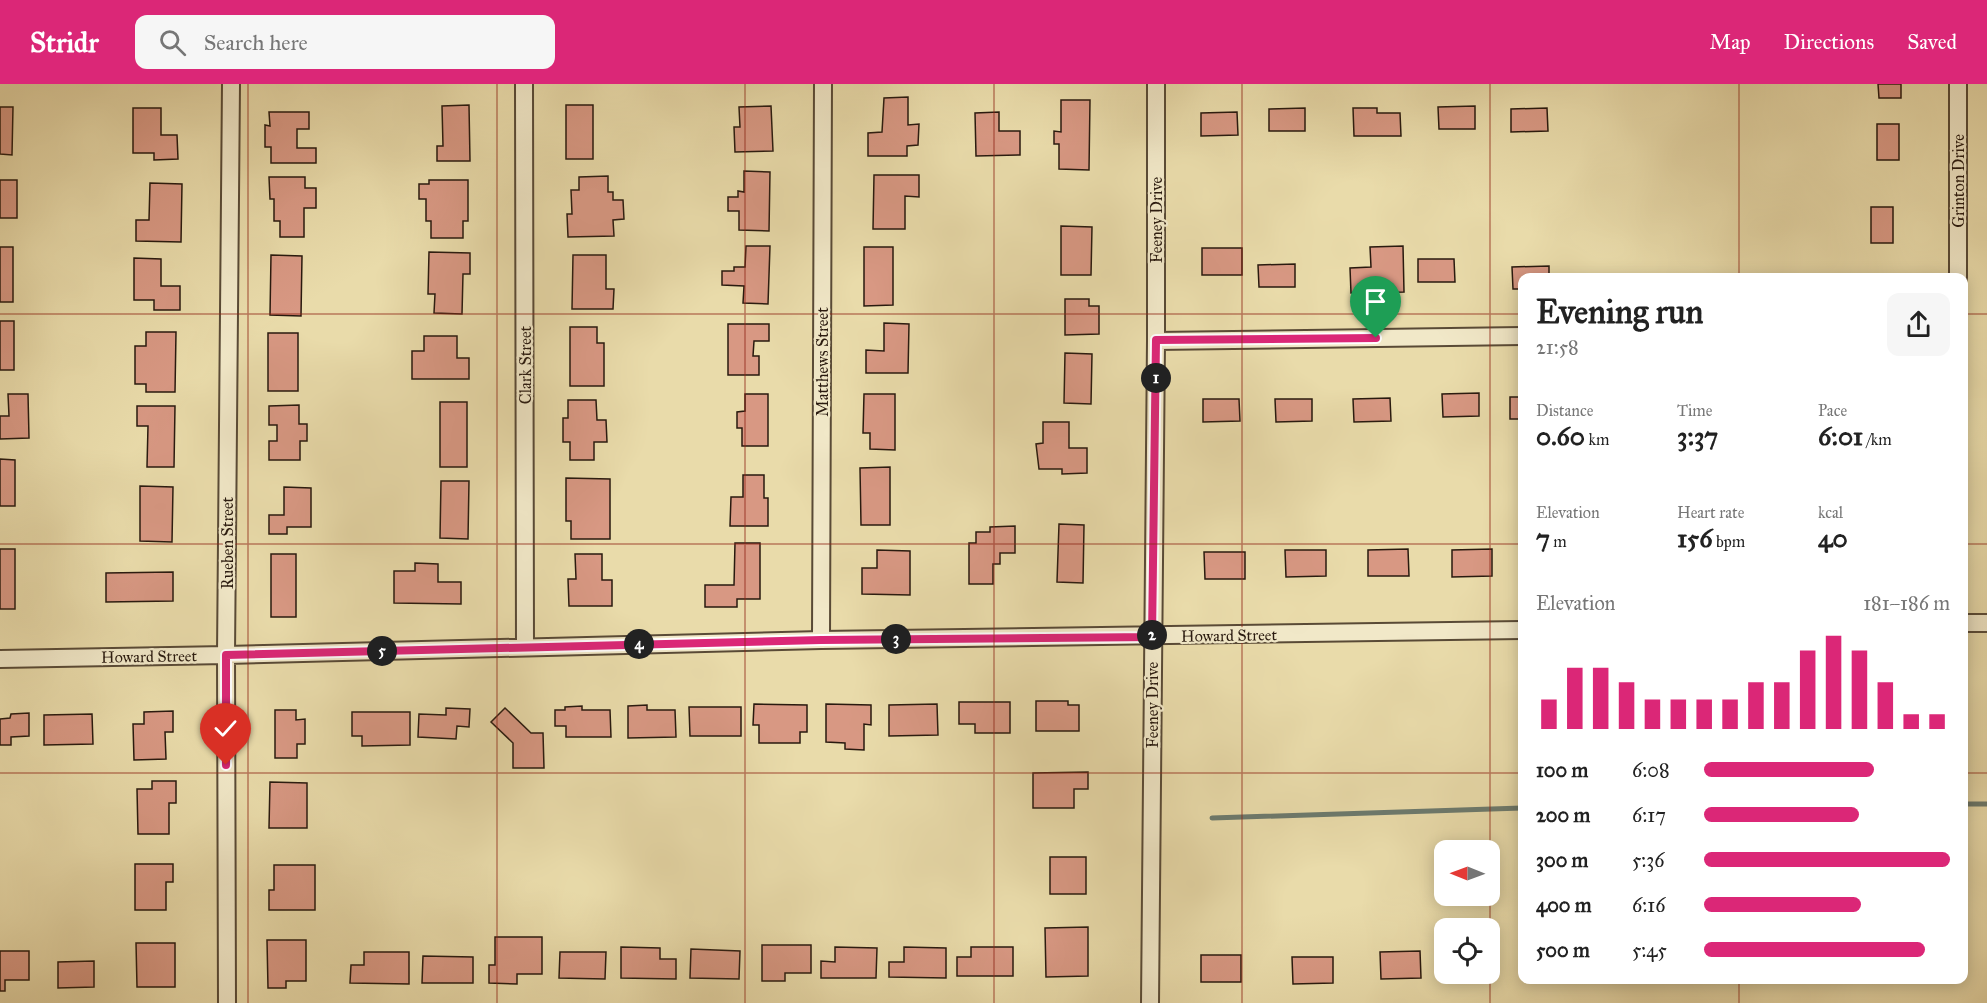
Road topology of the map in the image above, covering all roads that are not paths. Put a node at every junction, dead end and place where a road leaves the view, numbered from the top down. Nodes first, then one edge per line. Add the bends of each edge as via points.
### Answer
1 (231, 84) edge
2 (524, 84) edge
3 (824, 84) edge
4 (1156, 84) edge
5 (1958, 84) edge
6 (1959, 273) edge
7 (1518, 336) edge
8 (1156, 340) junction
9 (1968, 623) edge
10 (1987, 623) edge
11 (1518, 630) edge
12 (1152, 637) junction
13 (821, 640) junction
14 (525, 646) junction
15 (226, 655) junction
16 (0, 659) edge
17 (227, 1003) edge
18 (1150, 1003) edge

1 - 15 street, Rueben Street
2 - 14 street, Clark Street
3 - 13 street, Matthews Street
4 - 8 street, Feeney Drive
5 - 6 street, Grinton Drive
7 - 8 street
8 - 12 street, Feeney Drive
9 - 10 street
11 - 12 street, Howard Street
12 - 13 street, Howard Street
12 - 18 street, Feeney Drive
13 - 14 street, Howard Street
14 - 15 street, Howard Street
15 - 16 street, Howard Street
15 - 17 street, Rueben Street

